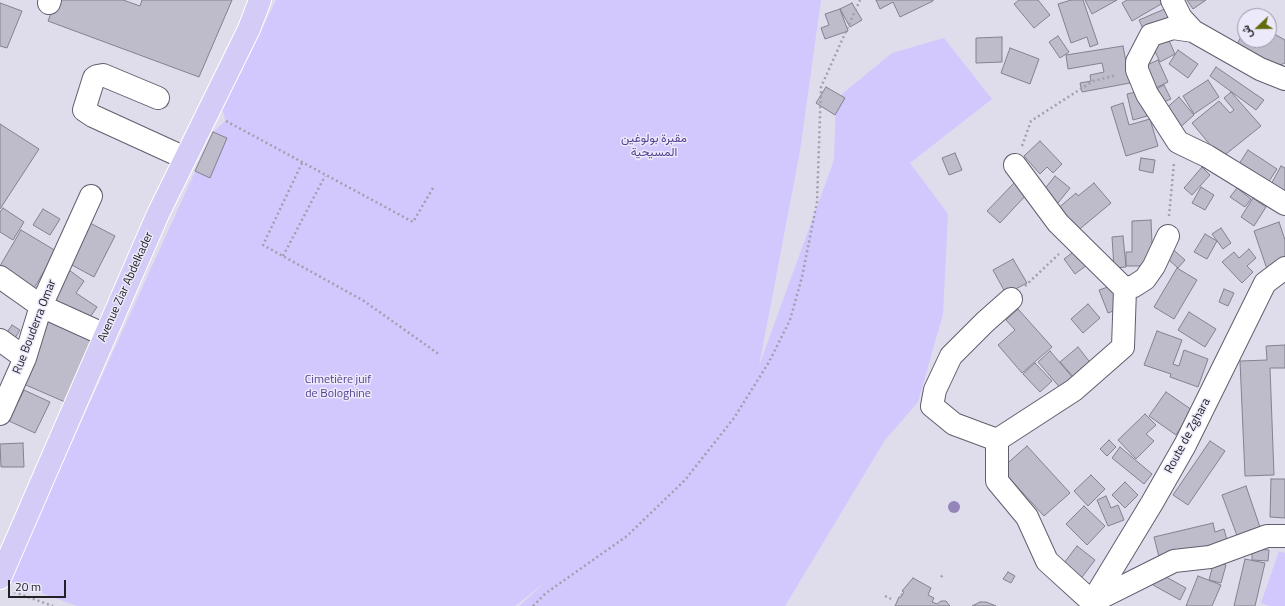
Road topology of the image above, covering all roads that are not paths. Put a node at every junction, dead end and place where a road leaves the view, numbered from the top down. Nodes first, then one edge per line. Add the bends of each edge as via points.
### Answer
1 (260, 0) edge
2 (1172, 0) edge
3 (1193, 31) junction
4 (1285, 79) edge
5 (158, 98) dead end
6 (185, 158) junction
7 (1015, 165) road end
8 (91, 196) dead end
9 (1285, 204) edge
10 (1168, 236) road end
11 (1285, 268) edge
12 (0, 277) edge
13 (1125, 289) junction
14 (1011, 299) road end
15 (41, 306) junction
16 (105, 335) junction
17 (0, 340) edge
18 (25, 358) junction
19 (0, 414) edge
20 (997, 440) junction
21 (1285, 536) edge
22 (3, 584) edge
23 (1092, 605) edge

1 - 6 main road, Avenue Ziar Abdelkader via 249,29
2 - 3 street via 1181,18
3 - 4 street via 1260,69
3 - 9 street via 1173,28 1151,35 1137,62 1137,70 1147,94 1178,142 1207,156
5 - 6 street via 103,75 94,78 84,110
6 - 16 main road, Avenue Ziar Abdelkader
7 - 13 street via 1058,223
8 - 15 street, Rue Bouderra Omar
10 - 13 street via 1145,279
11 - 23 street, Route de Zghara via 1265,283 1185,445
12 - 15 street
13 - 20 street via 1123,347 1074,390
14 - 20 street via 951,356 935,390 932,406 954,424
15 - 16 street
15 - 18 street, Rue Bouderra Omar
16 - 22 main road, Avenue Ziar Abdelkader
17 - 18 street
18 - 19 street, Rue Bouderra Omar
20 - 23 street via 997,481 1027,517 1047,561
21 - 23 street via 1267,536 1210,557 1174,560

